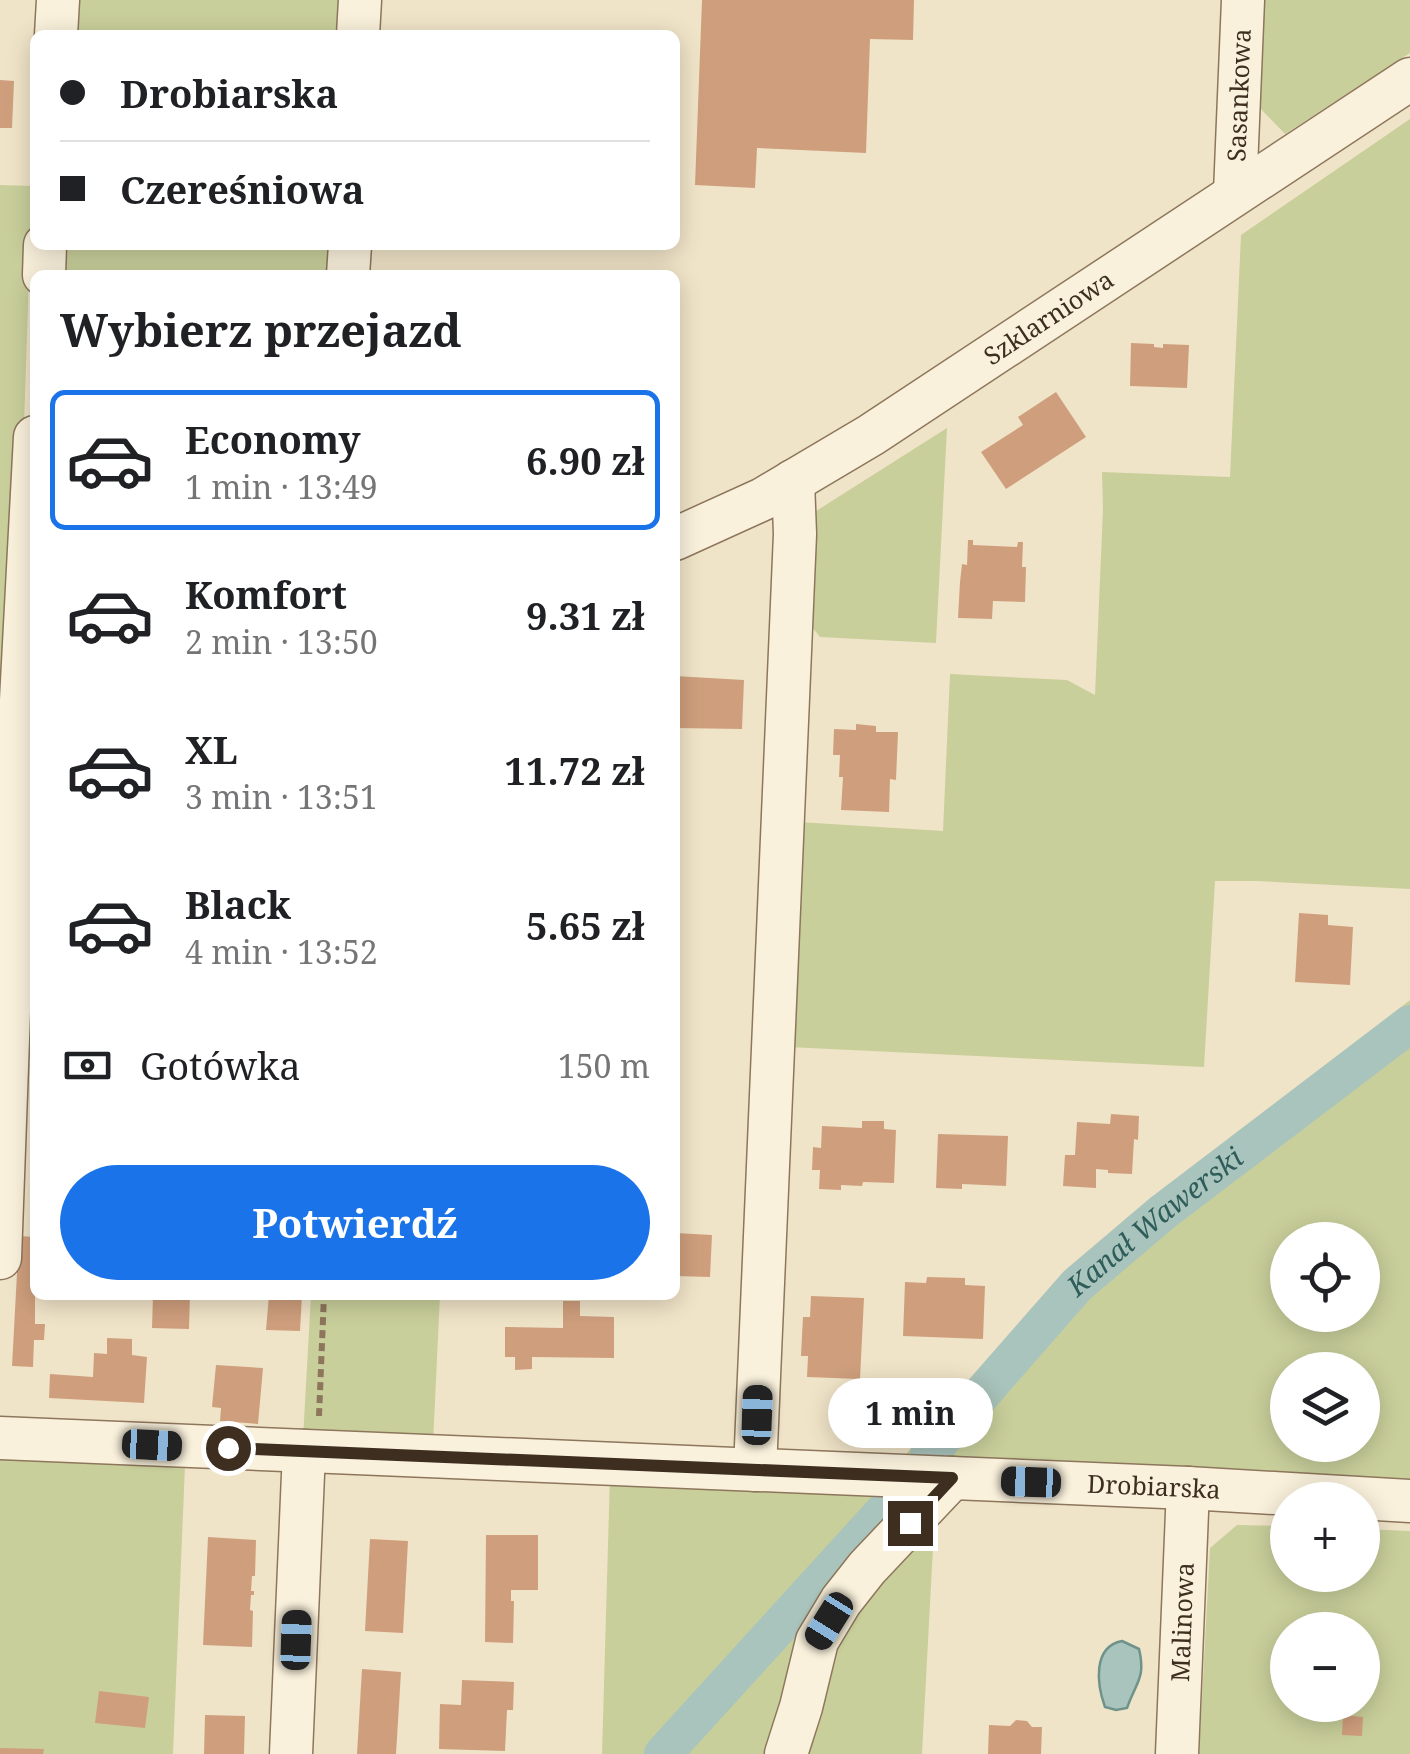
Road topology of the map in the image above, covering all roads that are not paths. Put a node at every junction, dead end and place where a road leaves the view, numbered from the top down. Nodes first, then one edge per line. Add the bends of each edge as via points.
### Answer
1 (58, 0) edge
2 (360, 0) edge
3 (1244, 0) edge
4 (56, 30) edge
5 (358, 30) edge
6 (1410, 79) edge
7 (1235, 193) junction
8 (793, 481) junction
9 (30, 526) edge
10 (680, 537) edge
11 (18, 738) edge
12 (0, 1258) edge
13 (0, 1438) edge
14 (310, 1452) junction
15 (755, 1470) junction
16 (952, 1478) junction
17 (1188, 1488) junction
18 (1410, 1502) edge
19 (291, 1754) edge
20 (786, 1754) edge
21 (1177, 1754) edge

1 - 4 street
2 - 5 street
3 - 7 street, Sasankowa
6 - 7 street, Szklarniowa
7 - 8 street, Szklarniowa
8 - 10 street, Szklarniowa
8 - 15 street
9 - 11 street
11 - 12 street
13 - 14 street, Drobiarska
14 - 15 street, Drobiarska
14 - 19 street
15 - 16 street, Drobiarska
16 - 17 street, Drobiarska
16 - 20 street via 868,1568 816,1641
17 - 18 street, Drobiarska
17 - 21 street, Malinowa

